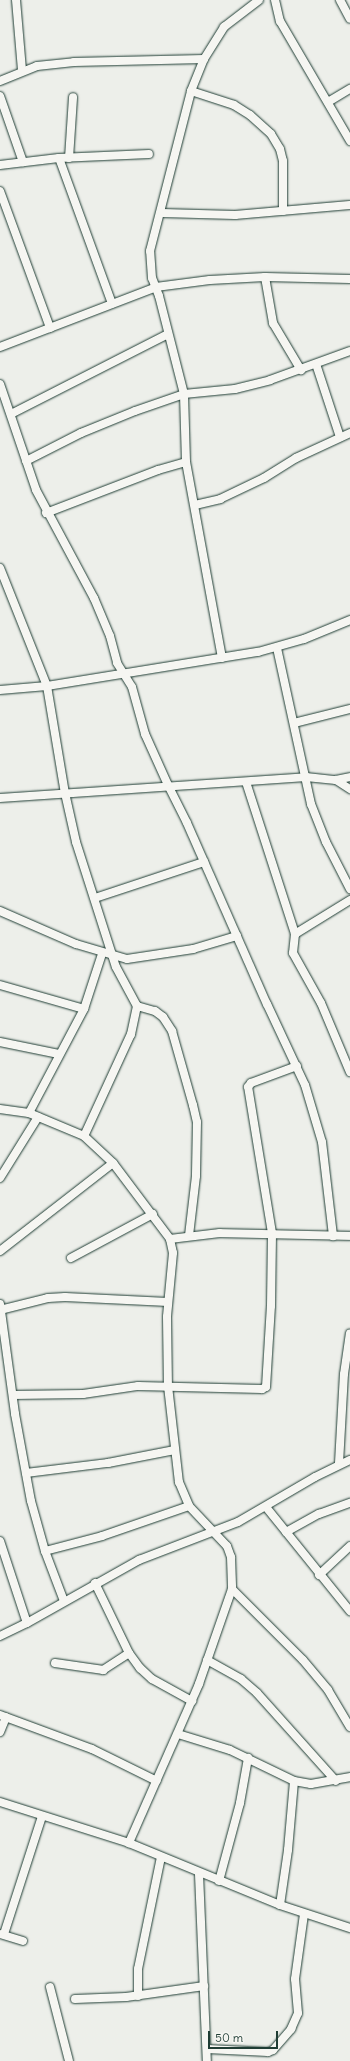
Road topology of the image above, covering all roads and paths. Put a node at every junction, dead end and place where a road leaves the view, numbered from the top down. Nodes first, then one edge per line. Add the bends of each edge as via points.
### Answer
1 (16, 0) edge
2 (259, 0) edge
3 (275, 0) edge
4 (340, 0) edge
5 (350, 19) edge
6 (204, 59) junction
7 (22, 70) junction
8 (0, 81) edge
9 (350, 89) edge
10 (191, 91) junction
11 (0, 96) edge
12 (73, 97) dead end
13 (328, 102) junction
14 (350, 141) edge
15 (149, 154) dead end
16 (59, 158) junction
17 (69, 158) junction
18 (23, 162) junction
19 (0, 165) edge
20 (0, 191) edge
21 (350, 205) edge
22 (283, 211) junction
23 (162, 213) junction
24 (265, 277) junction
25 (350, 280) edge
26 (156, 287) junction
27 (112, 304) junction
28 (50, 328) junction
29 (168, 334) junction
30 (0, 347) edge
31 (350, 351) edge
32 (316, 364) junction
33 (302, 370) junction
34 (0, 384) edge
35 (184, 394) junction
36 (11, 414) junction
37 (350, 433) edge
38 (340, 436) junction
39 (26, 461) junction
40 (186, 462) junction
41 (195, 505) junction
42 (46, 513) junction
43 (0, 568) edge
44 (350, 620) edge
45 (277, 648) junction
46 (222, 658) junction
47 (124, 674) junction
48 (47, 686) junction
49 (0, 690) edge
50 (350, 709) edge
51 (294, 723) junction
52 (306, 777) junction
53 (350, 777) edge
54 (336, 780) junction
55 (246, 782) junction
56 (168, 785) junction
57 (350, 789) edge
58 (65, 793) junction
59 (0, 798) edge
60 (204, 862) junction
61 (350, 889) edge
62 (95, 898) junction
63 (350, 900) edge
64 (0, 910) edge
65 (295, 934) junction
66 (237, 936) junction
67 (102, 954) junction
68 (113, 957) junction
69 (0, 985) edge
70 (137, 1006) junction
71 (84, 1009) junction
72 (0, 1042) edge
73 (59, 1054) junction
74 (297, 1066) junction
75 (350, 1072) edge
76 (0, 1109) edge
77 (29, 1113) junction
78 (38, 1117) junction
79 (84, 1136) junction
80 (113, 1164) junction
81 (0, 1178) edge
82 (153, 1214) junction
83 (272, 1233) junction
84 (189, 1236) junction
85 (334, 1236) junction
86 (350, 1236) edge
87 (170, 1239) junction
88 (0, 1251) edge
89 (71, 1258) dead end
90 (168, 1302) junction
91 (1, 1308) edge
92 (350, 1334) edge
93 (168, 1386) junction
94 (13, 1395) junction
95 (175, 1450) junction
96 (350, 1460) edge
97 (339, 1463) junction
98 (26, 1473) junction
99 (350, 1503) edge
100 (189, 1506) junction
101 (266, 1507) junction
102 (211, 1531) junction
103 (286, 1532) junction
104 (0, 1541) edge
105 (350, 1546) edge
106 (2, 1550) edge
107 (45, 1550) junction
108 (319, 1575) junction
109 (95, 1583) junction
110 (232, 1589) junction
111 (64, 1601) junction
112 (350, 1611) edge
113 (27, 1623) junction
114 (0, 1636) edge
115 (129, 1653) junction
116 (207, 1660) junction
117 (55, 1663) dead end
118 (192, 1701) junction
119 (3, 1716) edge
120 (350, 1727) edge
121 (0, 1732) edge
122 (178, 1734) junction
123 (248, 1758) junction
124 (350, 1777) edge
125 (156, 1781) junction
126 (294, 1781) junction
127 (336, 1781) junction
128 (0, 1802) edge
129 (42, 1816) junction
130 (129, 1843) junction
131 (161, 1857) junction
132 (199, 1874) junction
133 (219, 1881) junction
134 (280, 1905) junction
135 (304, 1914) junction
136 (350, 1928) edge
137 (2, 1934) edge
138 (23, 1941) dead end
139 (204, 1986) junction
140 (50, 1987) dead end
141 (138, 1996) junction
142 (76, 1999) dead end
143 (206, 2049) junction
144 (69, 2061) edge
145 (207, 2061) edge

1 - 7 street
2 - 6 street via 224,28
3 - 13 street via 280,21
4 - 5 street
6 - 7 street via 74,62
6 - 10 street
7 - 8 street
9 - 13 street
10 - 22 street via 234,105 271,134 280,149 283,162
10 - 23 street via 171,165
11 - 18 street
12 - 17 street
13 - 14 street
15 - 17 street
16 - 17 street
16 - 18 street
16 - 27 street
18 - 19 street
20 - 28 street
21 - 22 street
22 - 23 street via 235,215
23 - 26 street via 150,251 150,266
24 - 25 street
24 - 26 street via 210,280
24 - 33 street via 273,323
26 - 27 street
26 - 29 street
27 - 28 street
28 - 30 street
29 - 35 street
29 - 36 street
31 - 32 street
32 - 33 street
32 - 38 street
33 - 35 street via 235,389
34 - 36 street
35 - 39 street via 81,433
35 - 40 street
36 - 39 street
37 - 38 street
38 - 41 street via 220,499
39 - 42 street
40 - 41 street
40 - 42 street via 151,472
41 - 46 street
42 - 47 street via 94,598 110,636 117,663
43 - 48 street
44 - 45 street
45 - 46 street
45 - 51 street
46 - 47 street
47 - 48 street
47 - 56 street via 132,687 146,734
48 - 49 street
48 - 58 street
50 - 51 street
51 - 52 street
52 - 54 street
52 - 55 street
52 - 61 street via 317,820
53 - 54 street
54 - 57 street
55 - 56 street
55 - 65 street
56 - 58 street
56 - 60 street
58 - 59 street
58 - 62 street via 76,842
60 - 62 street
60 - 66 street
62 - 68 street
63 - 65 street
64 - 67 street
65 - 75 street via 293,953 321,1003
66 - 68 street via 159,956 139,959
66 - 74 street
67 - 68 street
67 - 71 street
68 - 70 street
69 - 71 street
70 - 79 street via 131,1034
70 - 84 street via 155,1011 164,1017 172,1031 197,1122 196,1176
71 - 73 street
72 - 73 street
73 - 77 street
74 - 83 street via 248,1086
74 - 85 street via 314,1111 322,1142
76 - 77 street
77 - 78 street
78 - 79 street
78 - 81 street
79 - 80 street
80 - 82 street
80 - 88 street
82 - 87 street
82 - 89 street
83 - 84 street
83 - 85 street
83 - 93 street via 266,1387 231,1389
84 - 87 street
85 - 86 street
87 - 90 street via 173,1270
90 - 91 street via 65,1296
90 - 93 street
91 - 94 street
92 - 97 street via 344,1374
93 - 94 street via 138,1386 83,1394
93 - 95 street
94 - 98 street
95 - 98 street via 108,1463
95 - 100 street via 179,1482
96 - 97 street
97 - 101 street
98 - 107 street
99 - 103 street via 319,1514
100 - 102 street
100 - 107 street via 102,1536
101 - 102 street via 230,1525
101 - 103 street
102 - 109 street via 139,1560
102 - 110 street via 227,1546 232,1557
103 - 108 street
104 - 106 street
105 - 108 street
106 - 113 street
107 - 111 street
108 - 112 street
109 - 111 street
109 - 115 street
110 - 116 street
110 - 120 street via 313,1672 328,1690
111 - 113 street
113 - 114 street
115 - 117 street via 103,1670
115 - 118 street via 152,1679
116 - 118 street
116 - 127 street via 241,1679 257,1693
118 - 122 street
119 - 121 street
119 - 125 street via 92,1749
122 - 123 street
122 - 125 street
123 - 126 street
123 - 133 street via 238,1810
124 - 127 street
125 - 130 street
126 - 127 street via 311,1784
126 - 134 street
128 - 129 street
129 - 130 street
129 - 137 street
130 - 131 street
131 - 132 street
131 - 141 street via 138,1969
132 - 133 street
132 - 139 street
133 - 134 street
134 - 135 street
135 - 136 street
135 - 143 street via 295,1979 298,2013 291,2029 273,2050 268,2052
137 - 138 street
139 - 141 street
139 - 143 street
140 - 144 street
141 - 142 street
143 - 145 street

